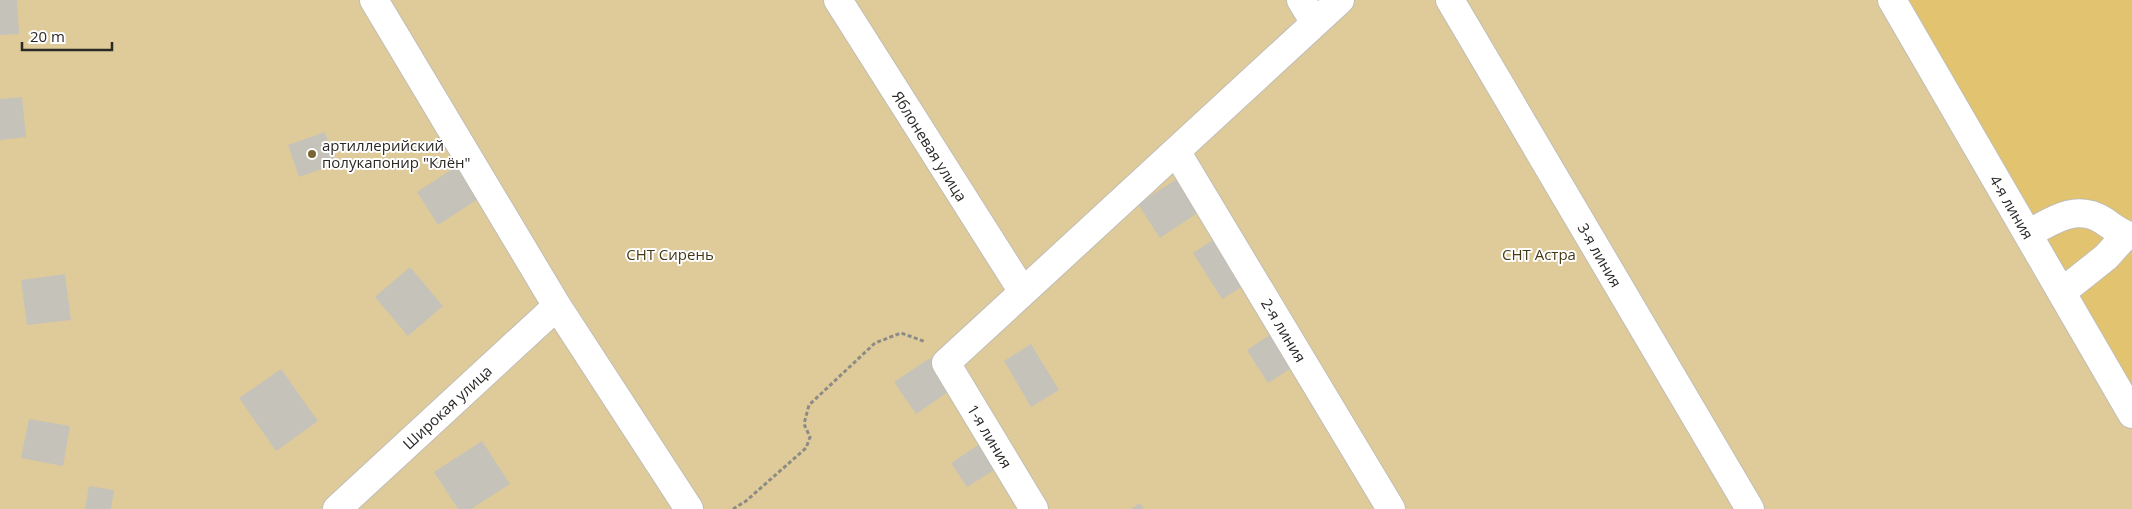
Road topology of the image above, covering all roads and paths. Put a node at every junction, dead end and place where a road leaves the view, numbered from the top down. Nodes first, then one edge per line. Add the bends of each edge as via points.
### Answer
1 (374, 0) edge
2 (838, 0) edge
3 (1301, 0) edge
4 (1340, 0) edge
5 (1450, 0) edge
6 (1892, 0) edge
7 (1315, 23) junction
8 (1176, 151) junction
9 (2028, 234) junction
10 (2129, 235) edge
11 (1023, 292) junction
12 (2062, 292) junction
13 (557, 306) junction
14 (948, 361) junction
15 (2132, 414) edge
16 (337, 509) edge
17 (688, 509) edge
18 (733, 509) edge
19 (1034, 509) edge
20 (1392, 509) edge
21 (1750, 509) edge

1 - 13 street
2 - 11 street, Яблоневая улица
3 - 7 street
4 - 7 street
5 - 21 street, 3-я линия
6 - 9 street, 4-я линия
7 - 8 street
8 - 11 street
8 - 20 street, 2-я линия
9 - 10 street via 2076,212 2099,218
9 - 12 street, 4-я линия
10 - 12 street
11 - 14 street
12 - 15 street, 4-я линия
13 - 16 street, Широкая улица
13 - 17 street
14 - 18 path via 940,347 901,333 875,343 809,405 804,424 810,437 806,448
14 - 19 street, 1-я линия

